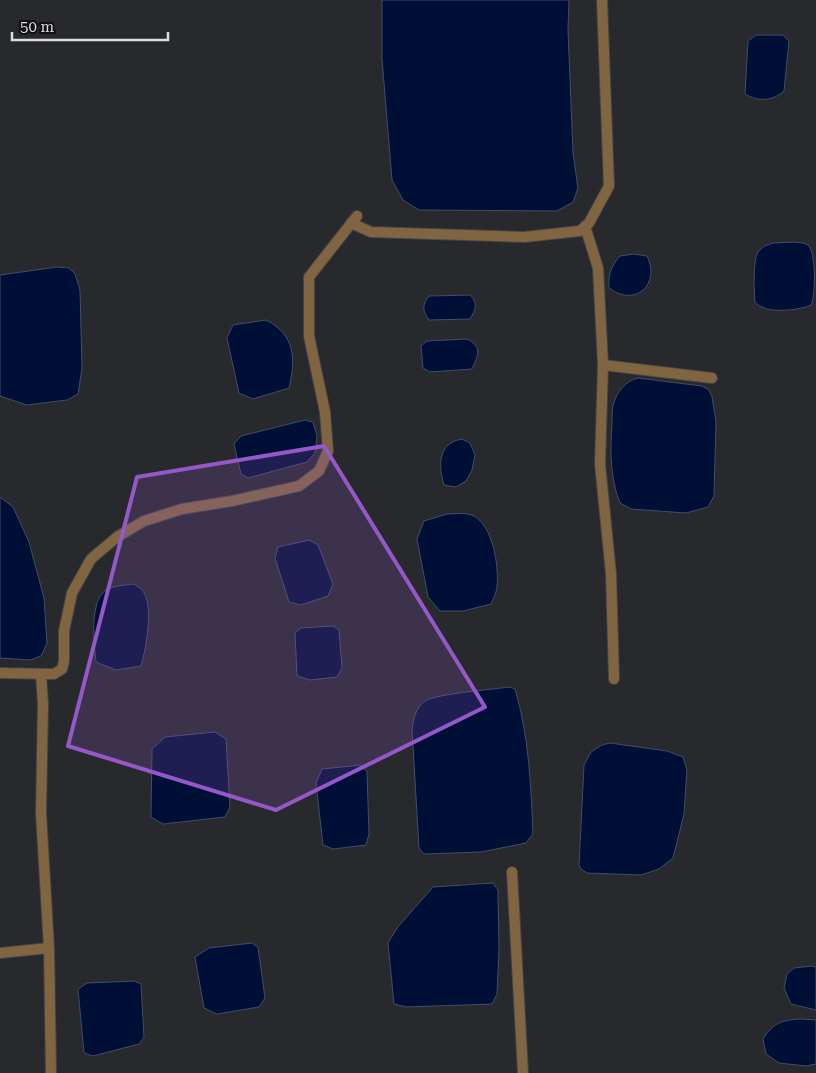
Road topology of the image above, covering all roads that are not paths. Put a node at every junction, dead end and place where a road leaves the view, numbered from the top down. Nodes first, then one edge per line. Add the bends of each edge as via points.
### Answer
1 (602, 0) edge
2 (585, 226) junction
3 (603, 364) junction
4 (712, 378) dead end
5 (0, 673) edge
6 (41, 675) junction
7 (614, 679) dead end
8 (512, 872) dead end
9 (49, 948) junction
10 (0, 953) edge
11 (51, 1073) edge
12 (523, 1073) edge

1 - 2 street via 609,186
2 - 3 street via 598,268
2 - 6 street via 580,231 524,237 371,232 354,220 309,277 309,336 326,412 328,451 319,471 299,486 182,509 144,521 118,537 91,559 72,593 64,631 62,669 54,674
3 - 4 street
3 - 7 street via 600,464 611,574
5 - 6 street
6 - 9 street via 41,813
8 - 12 street
9 - 10 street
9 - 11 street

